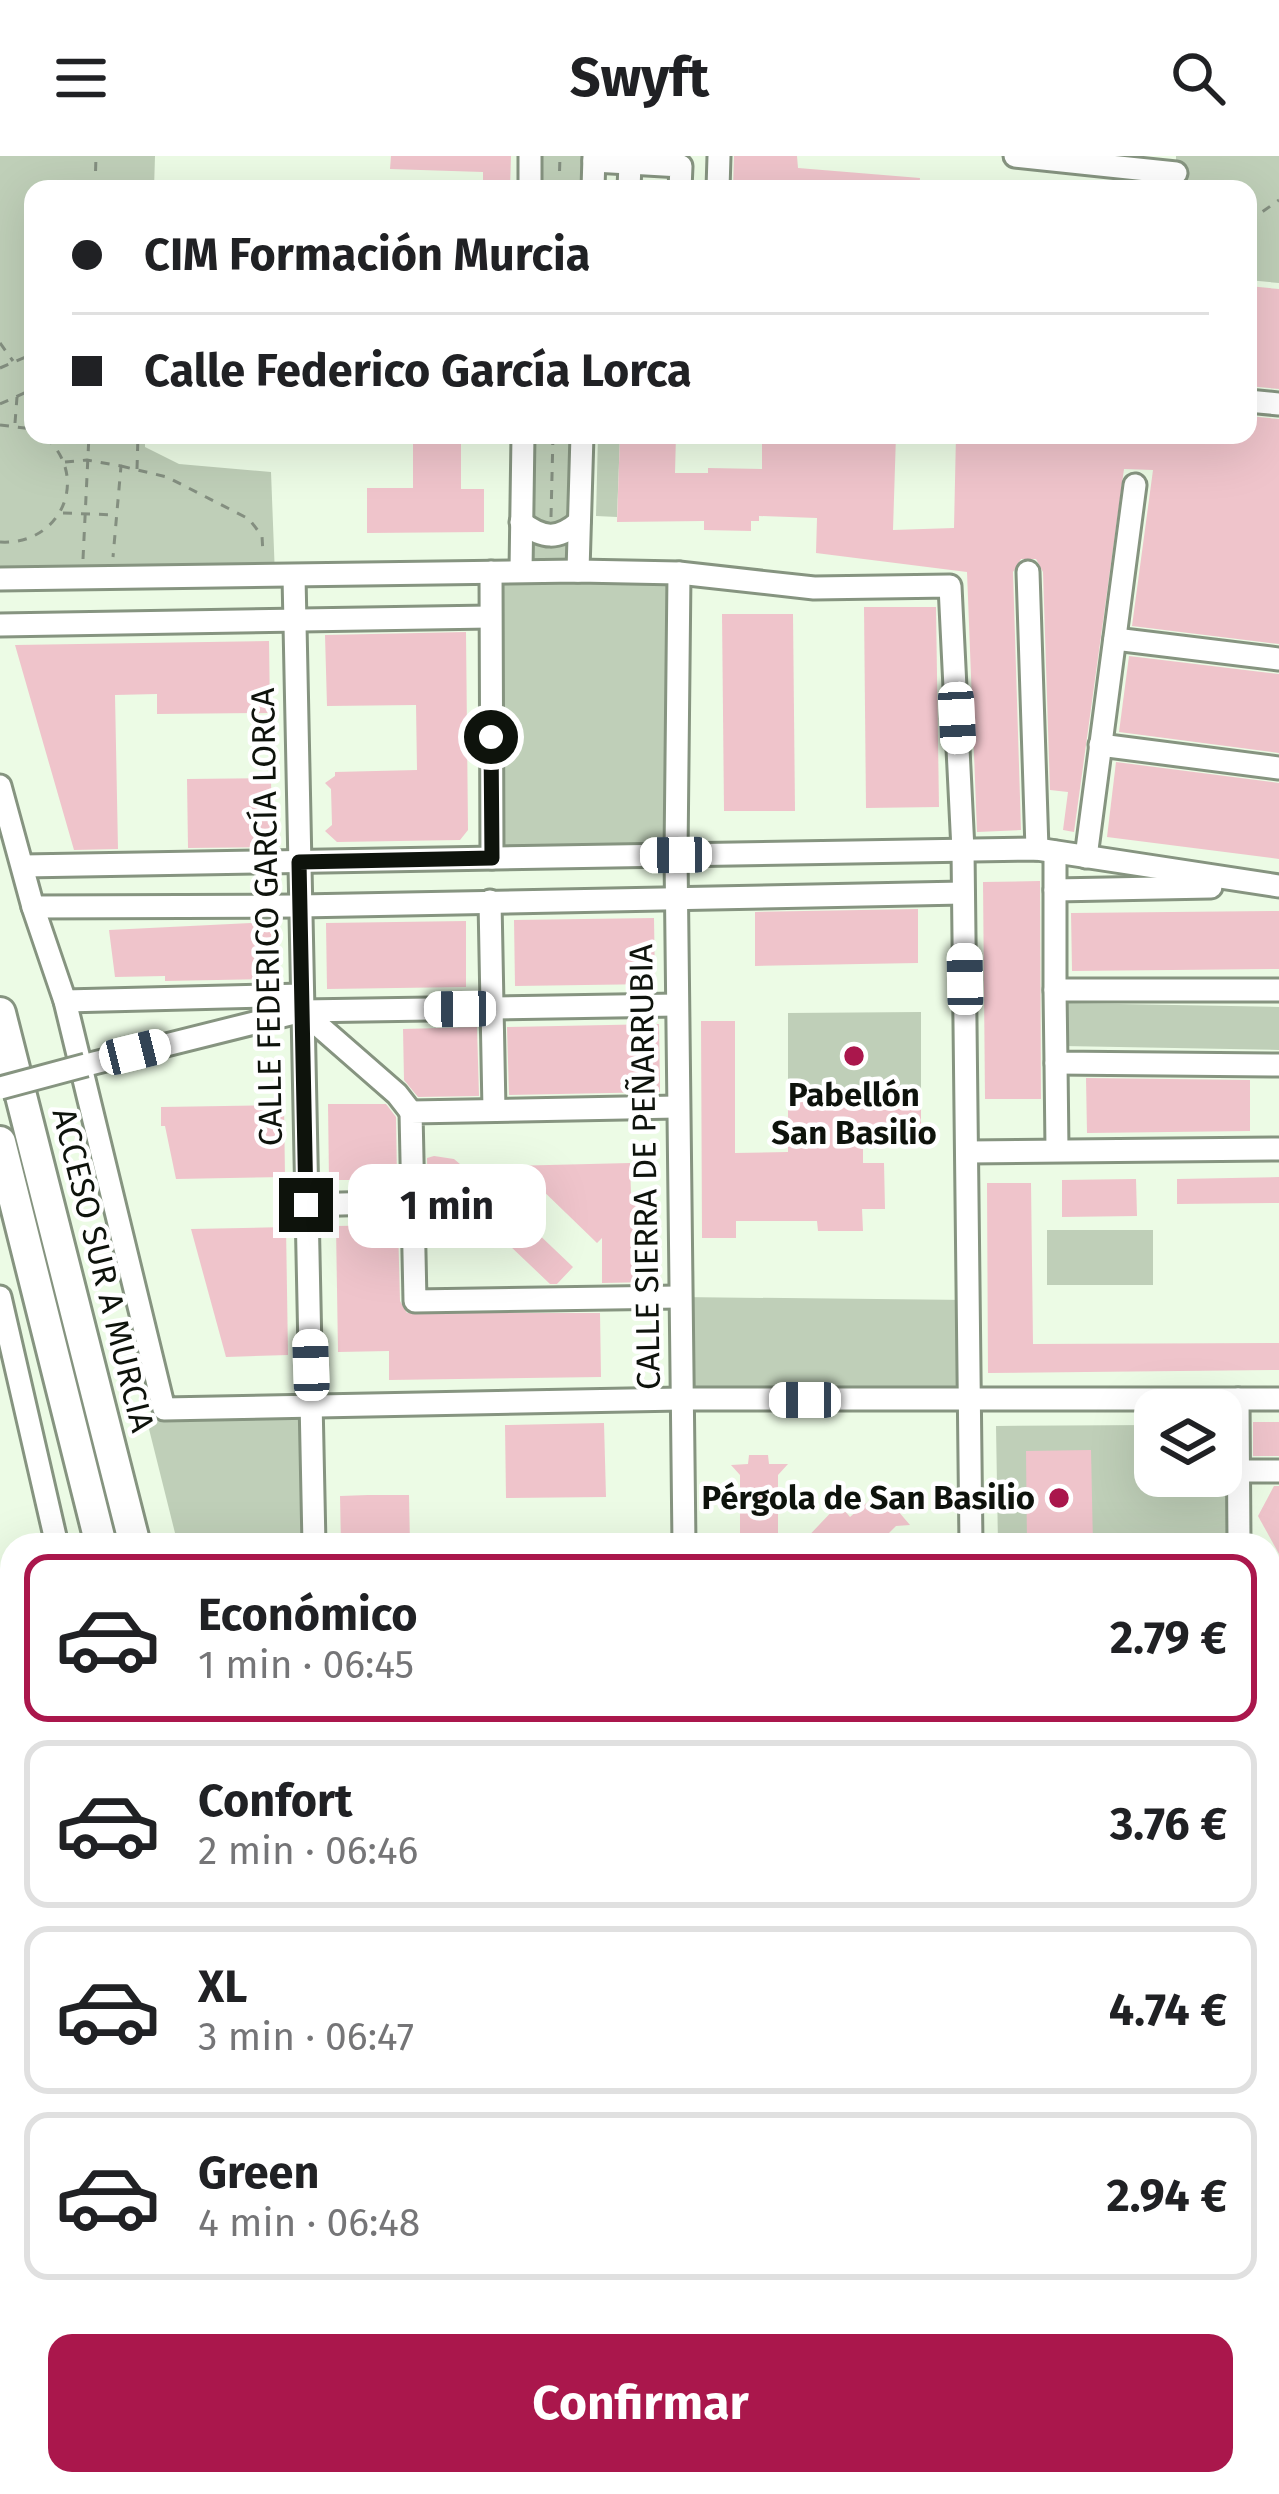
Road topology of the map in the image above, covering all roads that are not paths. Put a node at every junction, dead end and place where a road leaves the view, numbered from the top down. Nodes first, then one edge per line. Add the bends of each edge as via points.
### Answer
1 (1015, 156) edge
2 (594, 158) edge
3 (630, 163) junction
4 (1126, 171) edge
5 (1176, 173) edge
6 (629, 180) edge
7 (680, 180) edge
8 (524, 444) edge
9 (582, 444) edge
10 (1135, 484) dead end
11 (579, 521) junction
12 (521, 522) junction
13 (520, 571) junction
14 (578, 571) junction
15 (491, 572) junction
16 (1028, 572) dead end
17 (679, 573) junction
18 (294, 576) junction
19 (0, 579) edge
20 (490, 617) junction
21 (295, 619) junction
22 (0, 625) edge
23 (1115, 639) junction
24 (1279, 658) edge
25 (1100, 745) junction
26 (1279, 768) edge
27 (0, 786) edge
28 (963, 850) junction
29 (1046, 850) junction
30 (676, 855) junction
31 (1086, 857) junction
32 (492, 858) junction
33 (299, 862) junction
34 (23, 866) junction
35 (1275, 885) edge
36 (1055, 890) junction
37 (963, 892) junction
38 (676, 898) junction
39 (490, 901) junction
40 (300, 906) junction
41 (33, 907) junction
42 (1055, 990) junction
43 (1279, 990) edge
44 (65, 1001) junction
45 (302, 1003) junction
46 (677, 1005) junction
47 (493, 1008) junction
48 (0, 1013) edge
49 (1056, 1063) junction
50 (1279, 1066) edge
51 (0, 1088) edge
52 (677, 1107) junction
53 (494, 1111) junction
54 (411, 1112) junction
55 (0, 1142) edge
56 (1279, 1149) edge
57 (1057, 1150) junction
58 (968, 1152) junction
59 (413, 1202) junction
60 (306, 1205) junction
61 (26, 1245) junction
62 (0, 1297) edge
63 (679, 1297) junction
64 (681, 1399) junction
65 (1242, 1399) edge
66 (1279, 1399) edge
67 (1134, 1400) edge
68 (970, 1402) junction
69 (312, 1406) junction
70 (1242, 1471) edge
71 (1279, 1471) edge
72 (1239, 1497) edge
73 (54, 1533) edge
74 (80, 1533) edge
75 (97, 1533) edge
76 (132, 1533) edge
77 (314, 1533) edge
78 (684, 1533) edge
79 (971, 1533) edge
80 (1239, 1533) edge

1 - 4 street
2 - 3 street
3 - 6 street
3 - 7 street via 681,166
4 - 5 street
8 - 12 street
9 - 11 street
10 - 23 street
11 - 12 street via 551,537
11 - 14 street
12 - 13 street
13 - 14 street
13 - 15 street
14 - 17 street
15 - 18 street
15 - 20 street
16 - 29 street
17 - 28 street via 814,588 950,586
17 - 30 street, CALLE SIERRA DE PEÑARRUBIA
18 - 19 street
18 - 21 street, CALLE FEDERICO GARCÍA LORCA
20 - 21 street
20 - 32 street
21 - 22 street
21 - 33 street, CALLE FEDERICO GARCÍA LORCA
23 - 24 street
23 - 25 street
25 - 26 street
25 - 31 street
27 - 34 street
28 - 29 street
28 - 30 street
28 - 37 street
29 - 31 street
29 - 36 street
30 - 32 street
30 - 38 street, CALLE SIERRA DE PEÑARRUBIA
31 - 35 street
32 - 33 street
33 - 34 street
33 - 40 street, CALLE FEDERICO GARCÍA LORCA
34 - 41 street
35 - 36 street
36 - 42 street
37 - 38 street
37 - 58 street
38 - 39 street
38 - 46 street, CALLE SIERRA DE PEÑARRUBIA
39 - 40 street
39 - 47 street
40 - 41 street
40 - 45 street, CALLE FEDERICO GARCÍA LORCA
41 - 44 street
42 - 43 street
42 - 49 street
44 - 45 street
44 - 69 street via 164,1409
45 - 47 street
45 - 51 street, bridge
45 - 54 street
45 - 60 street, CALLE FEDERICO GARCÍA LORCA
46 - 47 street
46 - 52 street, CALLE SIERRA DE PEÑARRUBIA
47 - 53 street
48 - 76 highway, ACCESO SUR A MURCIA
49 - 50 street
49 - 57 street
52 - 53 street
52 - 63 street, CALLE SIERRA DE PEÑARRUBIA
53 - 54 street
54 - 59 street
55 - 61 highway, ACCESO SUR A MURCIA
56 - 57 street
57 - 58 street
58 - 68 street
59 - 60 street
59 - 63 street via 415,1301
60 - 69 street, CALLE FEDERICO GARCÍA LORCA
61 - 74 highway
61 - 75 highway, ACCESO SUR A MURCIA
62 - 73 street
63 - 64 street, CALLE SIERRA DE PEÑARRUBIA
64 - 68 street
64 - 69 street
64 - 78 street, CALLE SIERRA DE PEÑARRUBIA
65 - 66 street
67 - 68 street
68 - 79 street
69 - 77 street, CALLE FEDERICO GARCÍA LORCA
70 - 71 street
72 - 80 street

